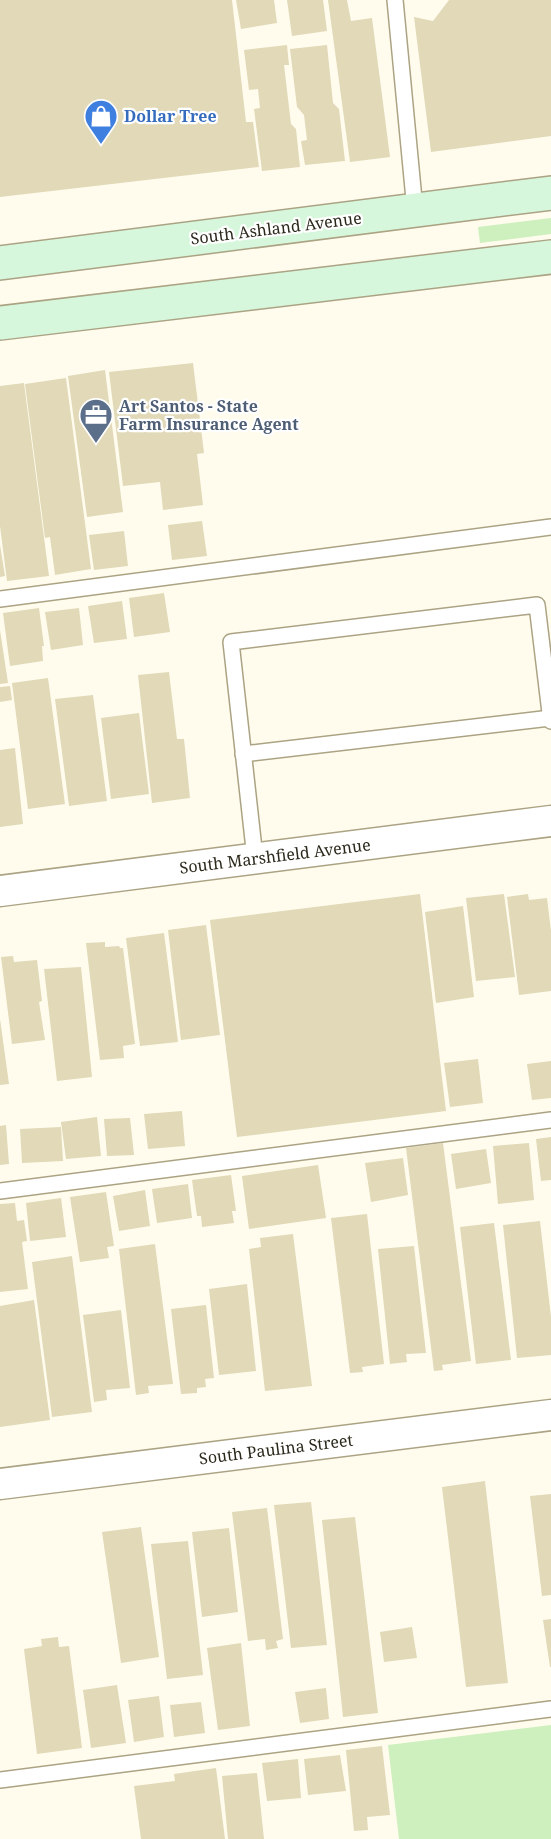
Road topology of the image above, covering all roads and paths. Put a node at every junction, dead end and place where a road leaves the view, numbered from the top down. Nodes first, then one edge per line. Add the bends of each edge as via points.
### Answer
1 (395, 0) edge
2 (551, 193) edge
3 (415, 210) junction
4 (551, 257) edge
5 (0, 263) edge
6 (0, 323) edge
7 (551, 527) edge
8 (0, 599) edge
9 (551, 719) edge
10 (243, 754) junction
11 (551, 821) edge
12 (255, 858) junction
13 (0, 891) edge
14 (551, 1120) edge
15 (0, 1191) edge
16 (551, 1415) edge
17 (0, 1484) edge
18 (551, 1709) edge
19 (0, 1780) edge

1 - 3 lane
2 - 3 main road, South Ashland Avenue
3 - 5 main road, South Ashland Avenue
4 - 6 main road
7 - 8 lane
9 - 10 lane
9 - 10 lane via 537,605 525,606 231,642
10 - 12 lane
11 - 12 street, South Marshfield Avenue
12 - 13 street, South Marshfield Avenue
14 - 15 lane
16 - 17 street, South Paulina Street
18 - 19 lane

